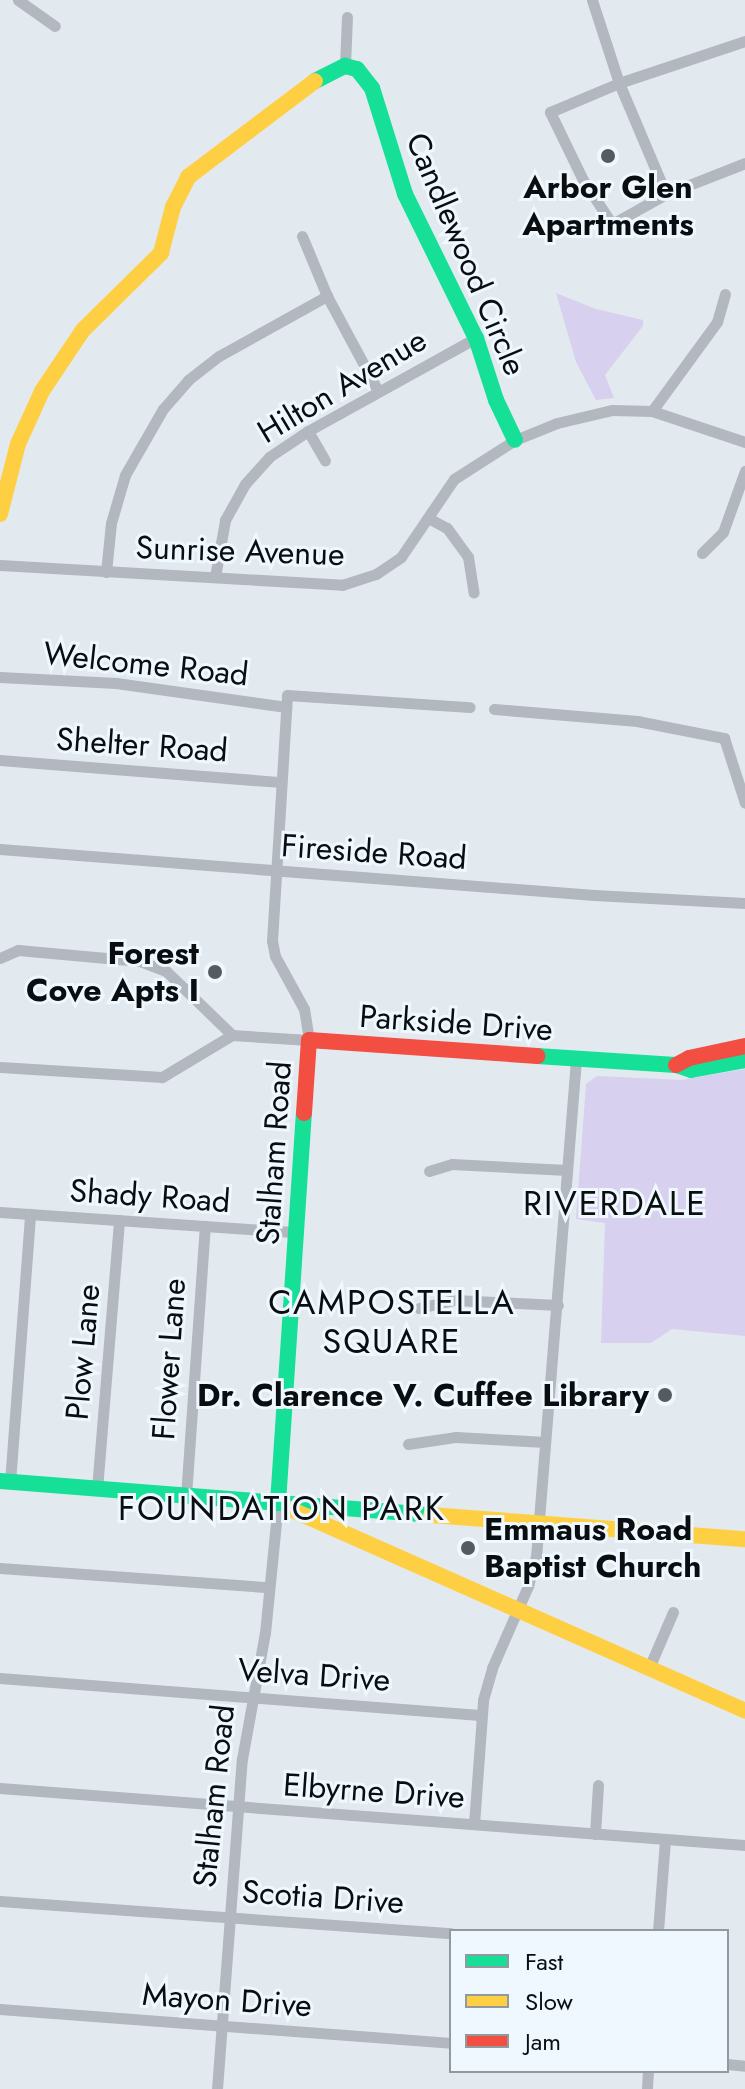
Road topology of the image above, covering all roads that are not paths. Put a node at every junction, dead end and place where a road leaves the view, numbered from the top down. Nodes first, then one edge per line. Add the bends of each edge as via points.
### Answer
1 (18, 0) edge
2 (592, 0) edge
3 (347, 17) dead end
4 (55, 26) dead end
5 (745, 41) edge
6 (345, 66) junction
7 (619, 83) junction
8 (745, 163) edge
9 (666, 194) junction
10 (302, 236) dead end
11 (725, 294) dead end
12 (327, 296) junction
13 (476, 338) junction
14 (378, 391) junction
15 (652, 411) junction
16 (308, 431) junction
17 (515, 440) junction
18 (745, 442) edge
19 (325, 460) dead end
20 (745, 471) edge
21 (0, 514) edge
22 (428, 518) junction
23 (702, 553) dead end
24 (0, 565) edge
25 (106, 572) junction
26 (215, 577) junction
27 (474, 593) dead end
28 (0, 677) edge
29 (286, 707) junction
30 (470, 707) dead end
31 (494, 709) dead end
32 (0, 760) edge
33 (281, 782) junction
34 (745, 803) edge
35 (0, 849) edge
36 (274, 871) junction
37 (745, 903) edge
38 (0, 958) edge
39 (232, 1035) junction
40 (309, 1040) junction
41 (745, 1046) edge
42 (576, 1060) junction
43 (745, 1060) edge
44 (676, 1065) junction
45 (0, 1067) edge
46 (567, 1170) junction
47 (429, 1171) dead end
48 (0, 1212) edge
49 (30, 1214) junction
50 (119, 1220) junction
51 (205, 1226) junction
52 (296, 1232) junction
53 (558, 1305) junction
54 (419, 1308) dead end
55 (545, 1442) junction
56 (408, 1444) dead end
57 (5, 1482) edge
58 (97, 1489) junction
59 (186, 1496) junction
60 (278, 1503) junction
61 (349, 1509) junction
62 (541, 1524) junction
63 (342, 1531) junction
64 (745, 1539) edge
65 (0, 1568) edge
66 (268, 1587) junction
67 (519, 1609) junction
68 (673, 1612) dead end
69 (649, 1668) junction
70 (0, 1678) edge
71 (253, 1697) junction
72 (745, 1711) edge
73 (480, 1715) junction
74 (598, 1785) dead end
75 (0, 1788) edge
76 (238, 1807) junction
77 (474, 1824) junction
78 (595, 1834) junction
79 (665, 1839) junction
80 (745, 1845) edge
81 (0, 1901) edge
82 (229, 1916) junction
83 (658, 1929) edge
84 (449, 1933) edge
85 (0, 2009) edge
86 (222, 2025) junction
87 (449, 2043) edge
88 (217, 2089) edge

1 - 4 street
2 - 7 street
3 - 6 street
5 - 7 street
6 - 13 street, Candlewood Circle via 357,69 372,88 405,194
6 - 21 street via 325,74 188,177 173,207 161,253 83,330 42,391 18,444
7 - 9 street
7 - 9 street via 550,112 576,168 612,224
8 - 9 street
10 - 12 street
11 - 15 street via 717,322
12 - 14 street
12 - 25 street via 219,356 163,409 125,475
13 - 14 street, Hilton Avenue
13 - 17 street, Candlewood Circle
14 - 16 street, Hilton Avenue
15 - 17 street, Sunrise Avenue via 594,413
15 - 18 street, Sunrise Avenue
16 - 19 street
16 - 26 street, Hilton Avenue via 269,457 245,484 225,520
17 - 22 street, Sunrise Avenue via 454,479
20 - 23 street via 723,532
22 - 26 street, Sunrise Avenue via 401,557 360,581 319,585
22 - 27 street via 447,528 468,557
24 - 25 street, Sunrise Avenue
25 - 26 street, Sunrise Avenue
28 - 29 street, Welcome Road via 116,683
29 - 30 street via 287,695
29 - 33 street, Stalham Road
31 - 34 street via 637,721 724,738
32 - 33 street, Shelter Road
33 - 36 street, Stalham Road
35 - 36 street, Fireside Road
36 - 37 street, Fireside Road
36 - 40 street, Stalham Road via 275,956 304,1009
38 - 39 street via 18,950 140,961 166,971
39 - 40 street, Parkside Drive
39 - 45 street via 162,1077
40 - 42 street, Parkside Drive
40 - 52 street, Stalham Road
41 - 44 street, Parkside Drive
42 - 44 street, Parkside Drive
42 - 46 street
43 - 44 street, Parkside Drive via 691,1070
46 - 47 street via 452,1164
46 - 53 street
48 - 49 street, Shady Road
49 - 50 street, Shady Road
49 - 57 street
50 - 51 street, Shady Road
50 - 58 street, Plow Lane
51 - 52 street, Shady Road
51 - 59 street, Flower Lane
52 - 60 street, Stalham Road
53 - 54 street via 454,1300
53 - 55 street
55 - 56 street via 456,1437
55 - 62 street
57 - 58 street
58 - 59 street
59 - 60 street
60 - 61 street
60 - 63 street
60 - 66 street, Stalham Road
61 - 62 street
61 - 63 street via 342,1517
62 - 64 street
62 - 67 street via 533,1571
63 - 67 street
65 - 66 street
66 - 71 street, Stalham Road
67 - 69 street
67 - 73 street via 492,1668
68 - 69 street
69 - 72 street
70 - 71 street, Velva Drive
71 - 73 street, Velva Drive
71 - 76 street, Stalham Road
73 - 77 street
74 - 78 street
75 - 76 street, Elbyrne Drive
76 - 77 street, Elbyrne Drive
76 - 82 street, Stalham Road
77 - 78 street, Elbyrne Drive
78 - 79 street, Elbyrne Drive
79 - 80 street, Elbyrne Drive
79 - 83 street
81 - 82 street, Scotia Drive
82 - 84 street, Scotia Drive
82 - 86 street, Stalham Road
85 - 86 street, Mayon Drive
86 - 87 street, Mayon Drive
86 - 88 street, Stalham Road

